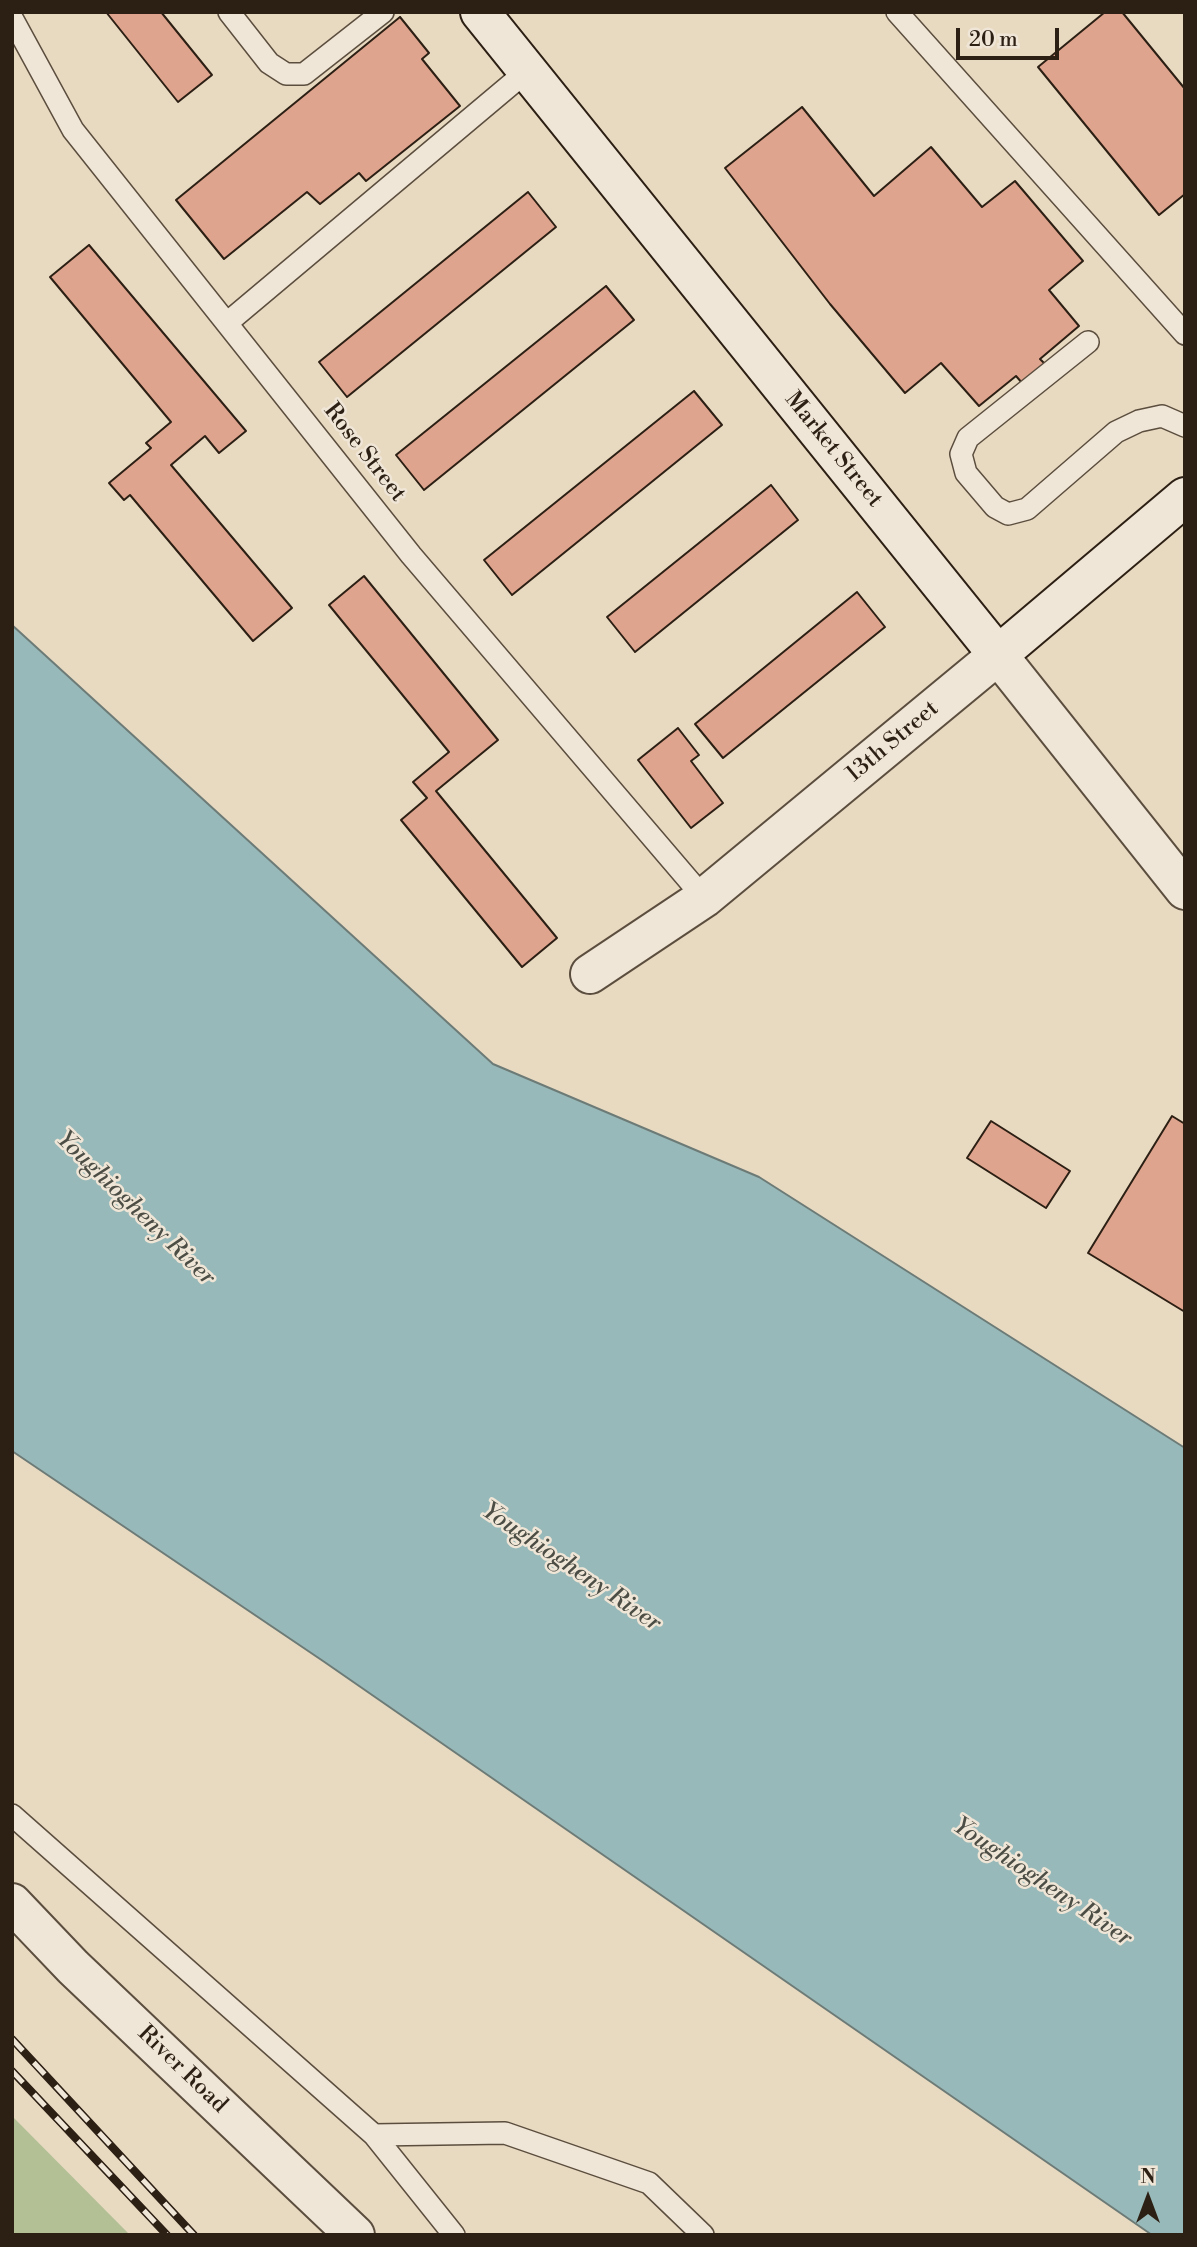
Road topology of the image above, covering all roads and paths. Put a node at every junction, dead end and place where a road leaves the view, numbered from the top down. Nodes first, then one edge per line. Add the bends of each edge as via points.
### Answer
1 (229, 12) edge
2 (383, 12) edge
3 (480, 12) edge
4 (897, 12) edge
5 (12, 18) edge
6 (527, 71) junction
7 (227, 323) junction
8 (1185, 334) edge
9 (1088, 342) dead end
10 (1185, 426) edge
11 (1185, 497) edge
12 (998, 655) junction
13 (1185, 890) edge
14 (704, 898) junction
15 (590, 974) dead end
16 (12, 1815) edge
17 (12, 1903) edge
18 (374, 2135) junction
19 (355, 2235) edge
20 (454, 2235) edge
21 (703, 2235) edge

1 - 2 lane via 269,62 286,74 304,74
3 - 6 street, Market Street
4 - 8 lane
5 - 7 lane, Rose Street via 74,130
6 - 7 lane
6 - 12 street, Market Street
7 - 14 lane, Rose Street via 411,555
9 - 10 lane via 968,438 961,454 966,473 995,507 1009,514 1027,509 1116,432 1139,421 1162,416
11 - 12 street, 13th Street
12 - 13 street, Market Street
12 - 14 street, 13th Street
14 - 15 street, 13th Street
16 - 18 lane
17 - 19 street, River Road
18 - 20 lane
18 - 21 lane via 505,2133 649,2183

